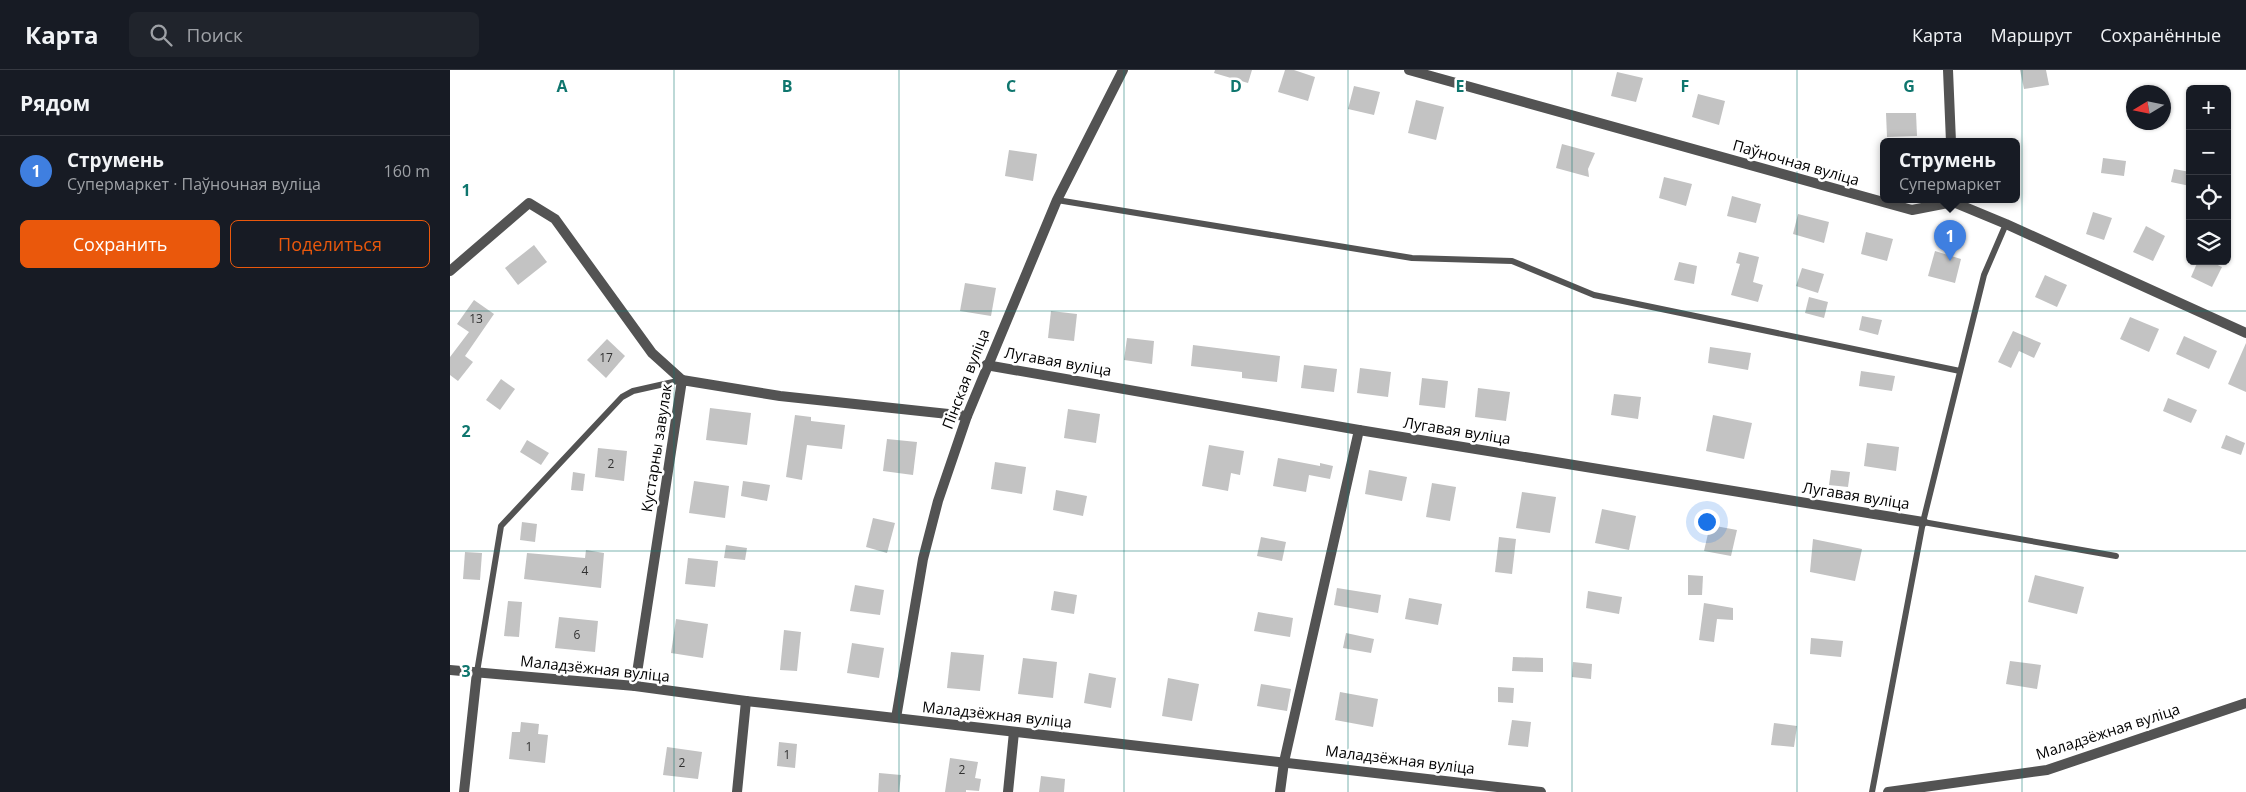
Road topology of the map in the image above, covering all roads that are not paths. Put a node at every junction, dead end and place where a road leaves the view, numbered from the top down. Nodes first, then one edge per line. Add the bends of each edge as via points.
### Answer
1 (1123, 70) edge
2 (1408, 70) edge
3 (1948, 70) edge
4 (1950, 138) edge
5 (1057, 200) junction
6 (1880, 201) edge
7 (1887, 203) edge
8 (1944, 203) edge
9 (1958, 203) edge
10 (2006, 224) junction
11 (450, 271) edge
12 (2246, 333) edge
13 (986, 365) junction
14 (1960, 371) junction
15 (682, 380) junction
16 (967, 416) junction
17 (1359, 430) junction
18 (1923, 522) junction
19 (2116, 556) dead end
20 (450, 670) edge
21 (477, 672) junction
22 (635, 686) junction
23 (746, 702) junction
24 (2246, 703) edge
25 (896, 718) junction
26 (1014, 732) junction
27 (1284, 762) junction
28 (464, 792) edge
29 (737, 792) edge
30 (1008, 792) edge
31 (1280, 792) edge
32 (1541, 792) edge
33 (1872, 792) edge
34 (1888, 792) edge

1 - 5 street, Пінская вуліца
2 - 6 street, Паўночная вуліца
3 - 4 street
5 - 13 street, Пінская вуліца
5 - 14 lane via 1412,258 1512,261 1594,295
7 - 8 street, Паўночная вуліца via 1912,210
9 - 10 street, Паўночная вуліца
10 - 12 street, Паўночная вуліца
10 - 14 lane via 1984,275
11 - 15 street via 529,204 555,219 652,353
13 - 16 street, Пінская вуліца
13 - 17 street, Лугавая вуліца
14 - 18 lane
15 - 16 street, Кустарны завулак via 780,396
15 - 21 lane via 633,391 622,397 501,526
15 - 22 street, Кустарны завулак
16 - 25 street, Пінская вуліца via 938,501 924,559
17 - 18 street, Лугавая вуліца
17 - 27 street
18 - 19 lane
18 - 33 lane
20 - 21 street, Маладзёжная вуліца
21 - 22 street, Маладзёжная вуліца
21 - 28 street
22 - 23 street, Маладзёжная вуліца
23 - 25 street, Маладзёжная вуліца
23 - 29 street
24 - 34 street, Маладзёжная вуліца via 2047,770
25 - 26 street, Маладзёжная вуліца
26 - 27 street, Маладзёжная вуліца
26 - 30 street
27 - 31 street
27 - 32 street, Маладзёжная вуліца

